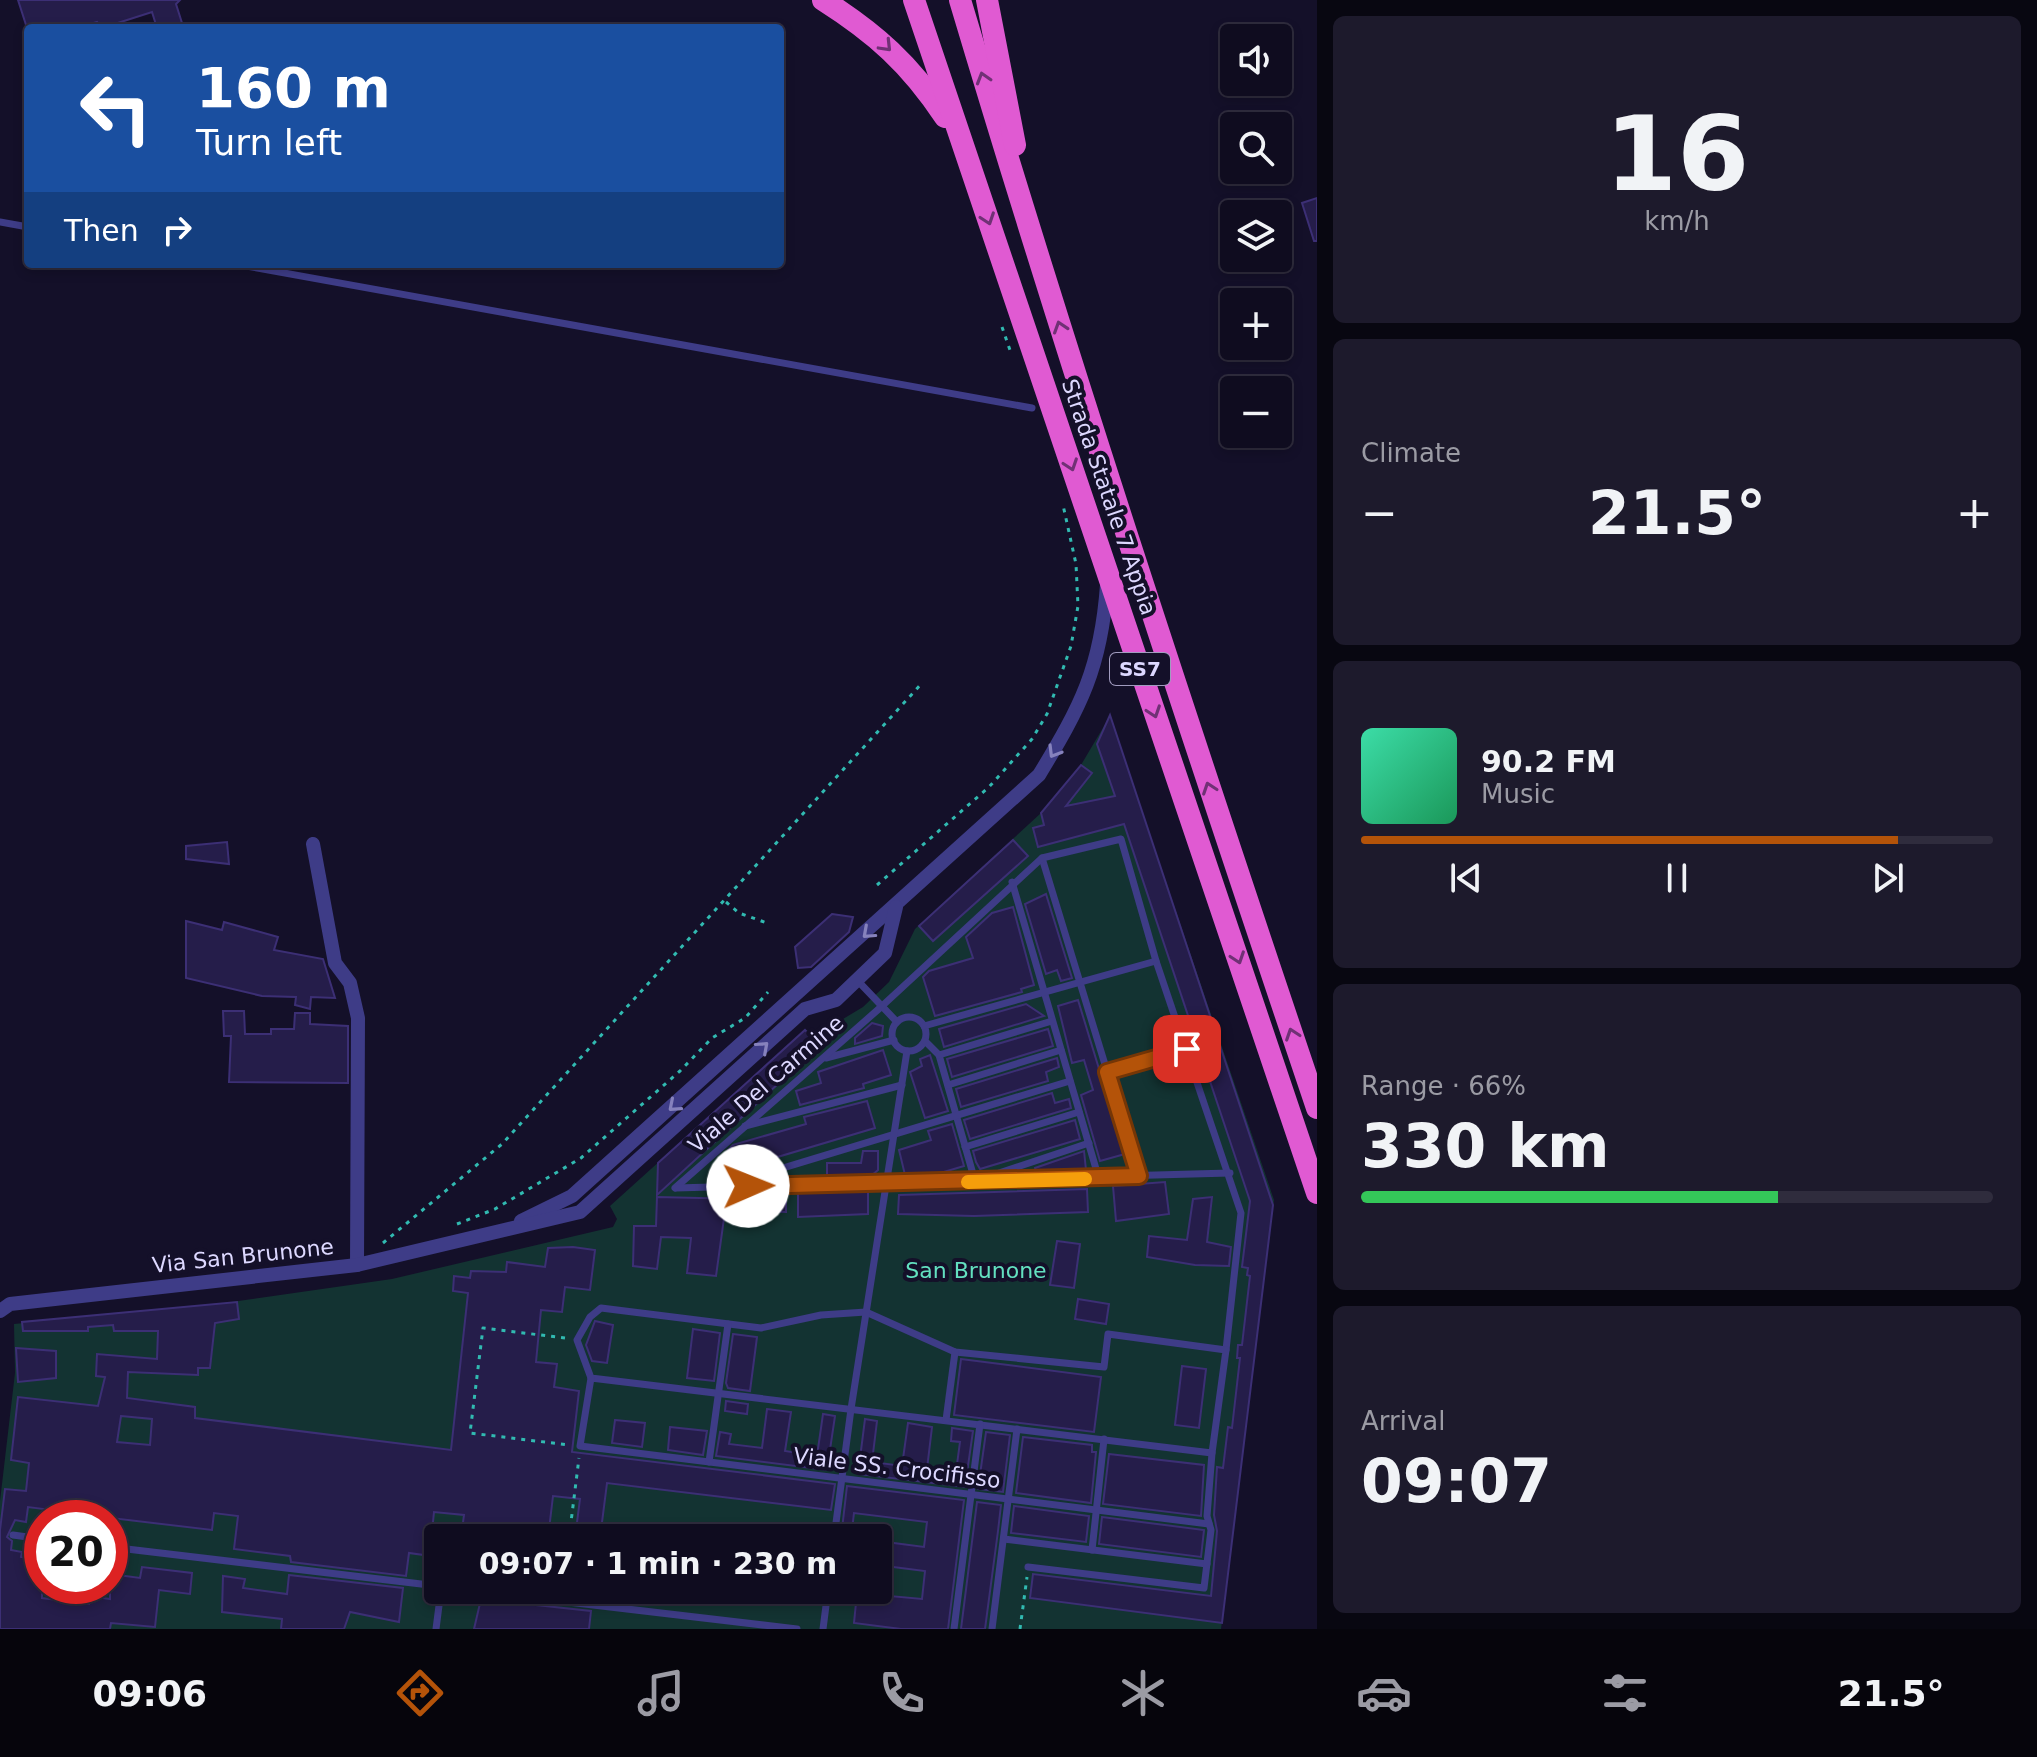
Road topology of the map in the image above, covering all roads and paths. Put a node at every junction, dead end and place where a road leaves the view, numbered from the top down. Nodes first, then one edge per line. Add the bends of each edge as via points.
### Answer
1 (823, 0) edge
2 (914, 0) edge
3 (960, 0) edge
4 (987, 0) edge
5 (963, 145) junction
6 (0, 222) edge
7 (24, 226) edge
8 (1030, 233) junction
9 (257, 268) edge
10 (1002, 327) dead end
11 (1012, 354) dead end
12 (1032, 408) dead end
13 (1062, 500) dead end
14 (1108, 573) junction
15 (923, 682) dead end
16 (313, 844) dead end
17 (1042, 858) junction
18 (1012, 882) junction
19 (877, 885) dead end
20 (726, 902) junction
21 (896, 907) junction
22 (767, 923) dead end
23 (1156, 961) junction
24 (857, 980) junction
25 (1079, 981) junction
26 (1043, 991) junction
27 (768, 992) dead end
28 (881, 1007) junction
29 (1052, 1021) junction
30 (897, 1022) junction
31 (924, 1026) junction
32 (894, 1040) junction
33 (925, 1041) junction
34 (1187, 1049) junction
35 (1061, 1050) junction
36 (907, 1051) junction
37 (939, 1055) junction
38 (823, 1058) junction
39 (1107, 1072) junction
40 (1070, 1081) junction
41 (902, 1085) junction
42 (948, 1085) junction
43 (1317, 1108) edge
44 (1079, 1112) junction
45 (956, 1116) junction
46 (743, 1127) junction
47 (894, 1134) junction
48 (1089, 1143) junction
49 (965, 1147) junction
50 (1230, 1173) junction
51 (1139, 1176) junction
52 (1099, 1179) junction
53 (975, 1181) junction
54 (886, 1183) junction
55 (748, 1186) junction
56 (1317, 1193) edge
57 (453, 1226) dead end
58 (490, 1235) junction
59 (401, 1237) dead end
60 (388, 1239) junction
61 (357, 1265) junction
62 (0, 1311) edge
63 (866, 1312) junction
64 (728, 1324) junction
65 (577, 1340) junction
66 (1226, 1350) junction
67 (955, 1352) junction
68 (591, 1378) junction
69 (718, 1393) junction
70 (851, 1409) junction
71 (946, 1420) junction
72 (980, 1424) junction
73 (1017, 1429) junction
74 (1104, 1439) junction
75 (580, 1446) junction
76 (1212, 1453) junction
77 (709, 1462) junction
78 (842, 1479) junction
79 (971, 1495) junction
80 (1009, 1501) junction
81 (1096, 1511) junction
82 (571, 1524) edge
83 (836, 1524) edge
84 (1209, 1524) junction
85 (13, 1535) dead end
86 (24, 1537) edge
87 (1004, 1539) junction
88 (128, 1549) edge
89 (1092, 1550) junction
90 (1207, 1564) junction
91 (1028, 1567) joint
92 (424, 1586) edge
93 (438, 1604) edge
94 (580, 1604) edge
95 (826, 1604) edge
96 (695, 1618) junction
97 (436, 1629) edge
98 (693, 1629) edge
99 (797, 1629) edge
100 (823, 1629) edge
101 (954, 1629) edge
102 (992, 1629) edge
103 (1020, 1629) edge

1 -> 5 highway via 870,29 925,87
2 - 5 highway, Strada Statale 7 Appia / SS7
8 -> 3 highway, Strada Statale 7 Appia / SS7
4 - 8 highway
5 -> 14 highway, Strada Statale 7 Appia / SS7
6 - 7 lane
43 -> 8 highway, Strada Statale 7 Appia / SS7
9 - 12 lane
10 - 11 path
13 - 19 path via 1076,564 1078,606 1071,646 1047,714 989,787
14 -> 21 street via 1096,667 1039,775
14 -> 56 highway, Strada Statale 7 Appia / SS7
15 - 20 path
16 - 61 street via 335,963 350,983 358,1018
17 - 18 lane, Viale Del Carmine
17 - 23 lane via 1121,839
17 - 25 lane
18 - 26 lane
18 - 28 lane, Viale Del Carmine
20 - 22 path
20 - 60 path via 502,1144
21 - 24 street via 885,953
21 -> 58 street via 572,1196
23 - 25 lane
23 - 34 lane
24 - 28 lane
58 -> 24 street via 580,1212 805,1009 836,1000
25 - 26 lane
25 - 39 lane
26 - 29 lane
26 - 31 lane
27 - 57 path via 745,1018 712,1038 581,1158 495,1209
28 - 30 lane
28 - 38 lane, Viale Del Carmine
29 - 35 lane
29 - 37 lane
30 - 31 lane via 912,1017
30 - 32 lane
31 - 33 lane
32 - 36 lane
32 - 38 lane
33 - 36 lane
33 - 37 lane
34 - 39 lane
34 - 50 lane
35 - 40 lane
35 - 42 lane
36 - 41 lane
37 - 42 lane
38 - 46 lane, Viale Del Carmine
39 - 51 lane
40 - 44 lane
40 - 45 lane
41 - 46 lane
41 - 47 lane
42 - 45 lane
44 - 48 lane
44 - 49 lane
45 - 47 lane
45 - 49 lane
46 - 55 lane, Viale Del Carmine via 675,1188
47 - 54 lane
47 - 55 lane via 760,1175
48 - 52 lane
48 - 53 lane
49 - 53 lane
50 - 51 lane
50 - 66 lane via 1241,1213
51 - 52 lane
52 - 53 lane
53 - 54 lane
54 - 55 lane
54 - 63 lane
58 - 61 street, Via San Brunone
59 - 60 path
60 - 61 path
61 - 62 street, Via San Brunone via 10,1304
63 - 64 lane via 761,1328
63 - 67 lane
63 - 70 lane
64 - 65 lane via 601,1308
64 - 69 lane
65 - 68 lane
65 - 75 path via 483,1328 470,1433
66 - 67 lane via 1108,1334 1104,1367
66 - 76 lane
67 - 71 lane
68 - 69 lane
68 - 75 lane
69 - 70 lane
69 - 77 lane
70 - 71 lane
70 - 78 lane
71 - 72 lane
72 - 73 lane
72 - 79 lane
73 - 74 lane
73 - 80 lane
74 - 76 lane
74 - 81 lane
75 - 77 lane, Viale SS. Crocifisso
75 - 82 path
76 - 84 lane
77 - 78 lane, Viale SS. Crocifisso
78 - 79 lane, Viale SS. Crocifisso
78 - 83 lane
79 - 80 lane, Viale SS. Crocifisso
79 - 101 lane
80 - 81 lane, Viale SS. Crocifisso
80 - 87 lane
81 - 84 lane, Viale SS. Crocifisso
81 - 89 lane
84 - 90 lane
85 - 86 lane
87 - 89 lane
87 - 102 lane
88 - 92 lane
89 - 90 lane
90 - 91 lane via 1204,1588
91 - 103 path
93 - 97 lane
94 - 96 lane
95 - 100 lane
96 - 98 lane
96 - 99 lane

